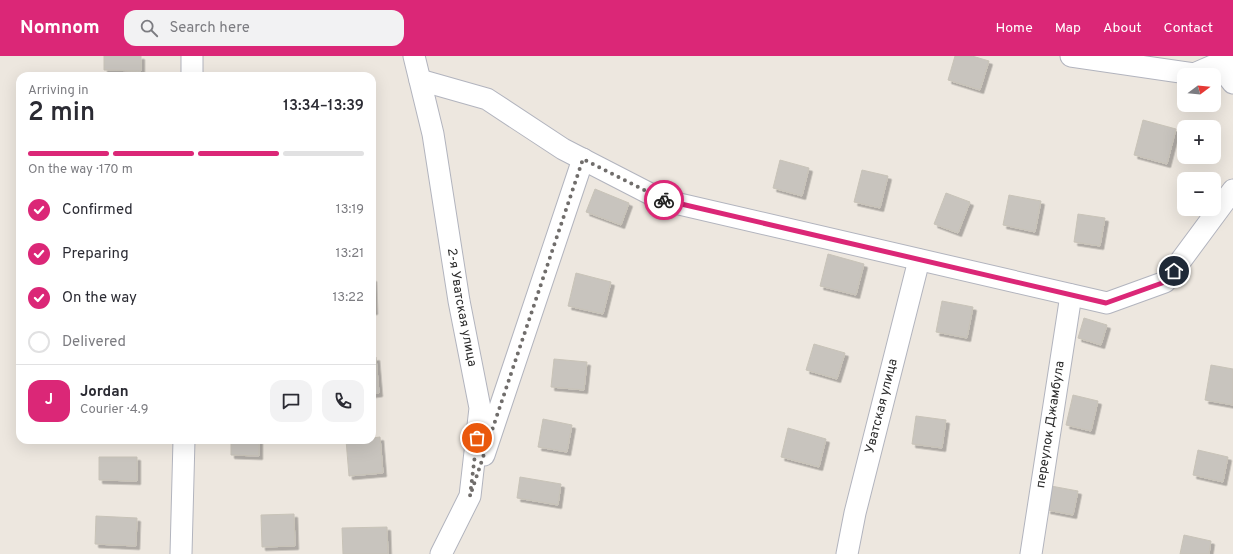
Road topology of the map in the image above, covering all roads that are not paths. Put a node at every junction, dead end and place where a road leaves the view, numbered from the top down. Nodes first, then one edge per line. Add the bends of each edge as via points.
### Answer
1 (192, 56) edge
2 (414, 56) edge
3 (1071, 56) edge
4 (1226, 60) edge
5 (192, 72) edge
6 (420, 80) junction
7 (1233, 83) edge
8 (583, 159) junction
9 (1233, 190) edge
10 (919, 260) junction
11 (1071, 295) junction
12 (184, 444) edge
13 (470, 496) junction
14 (181, 554) edge
15 (441, 554) edge
16 (847, 554) edge
17 (1031, 554) edge

1 - 5 street
2 - 6 street, 2-я Уватская улица
3 - 4 street via 1194,74
4 - 7 street
6 - 8 street via 487,99 563,149
6 - 13 street, 2-я Уватская улица via 433,134 459,301 480,408
8 - 10 street via 662,200
8 - 13 street
9 - 11 street via 1165,282 1106,303
10 - 11 street
10 - 16 street, Уватская улица via 854,513
11 - 17 street, переулок Джамбула
12 - 14 street
13 - 15 street, 2-я Уватская улица

